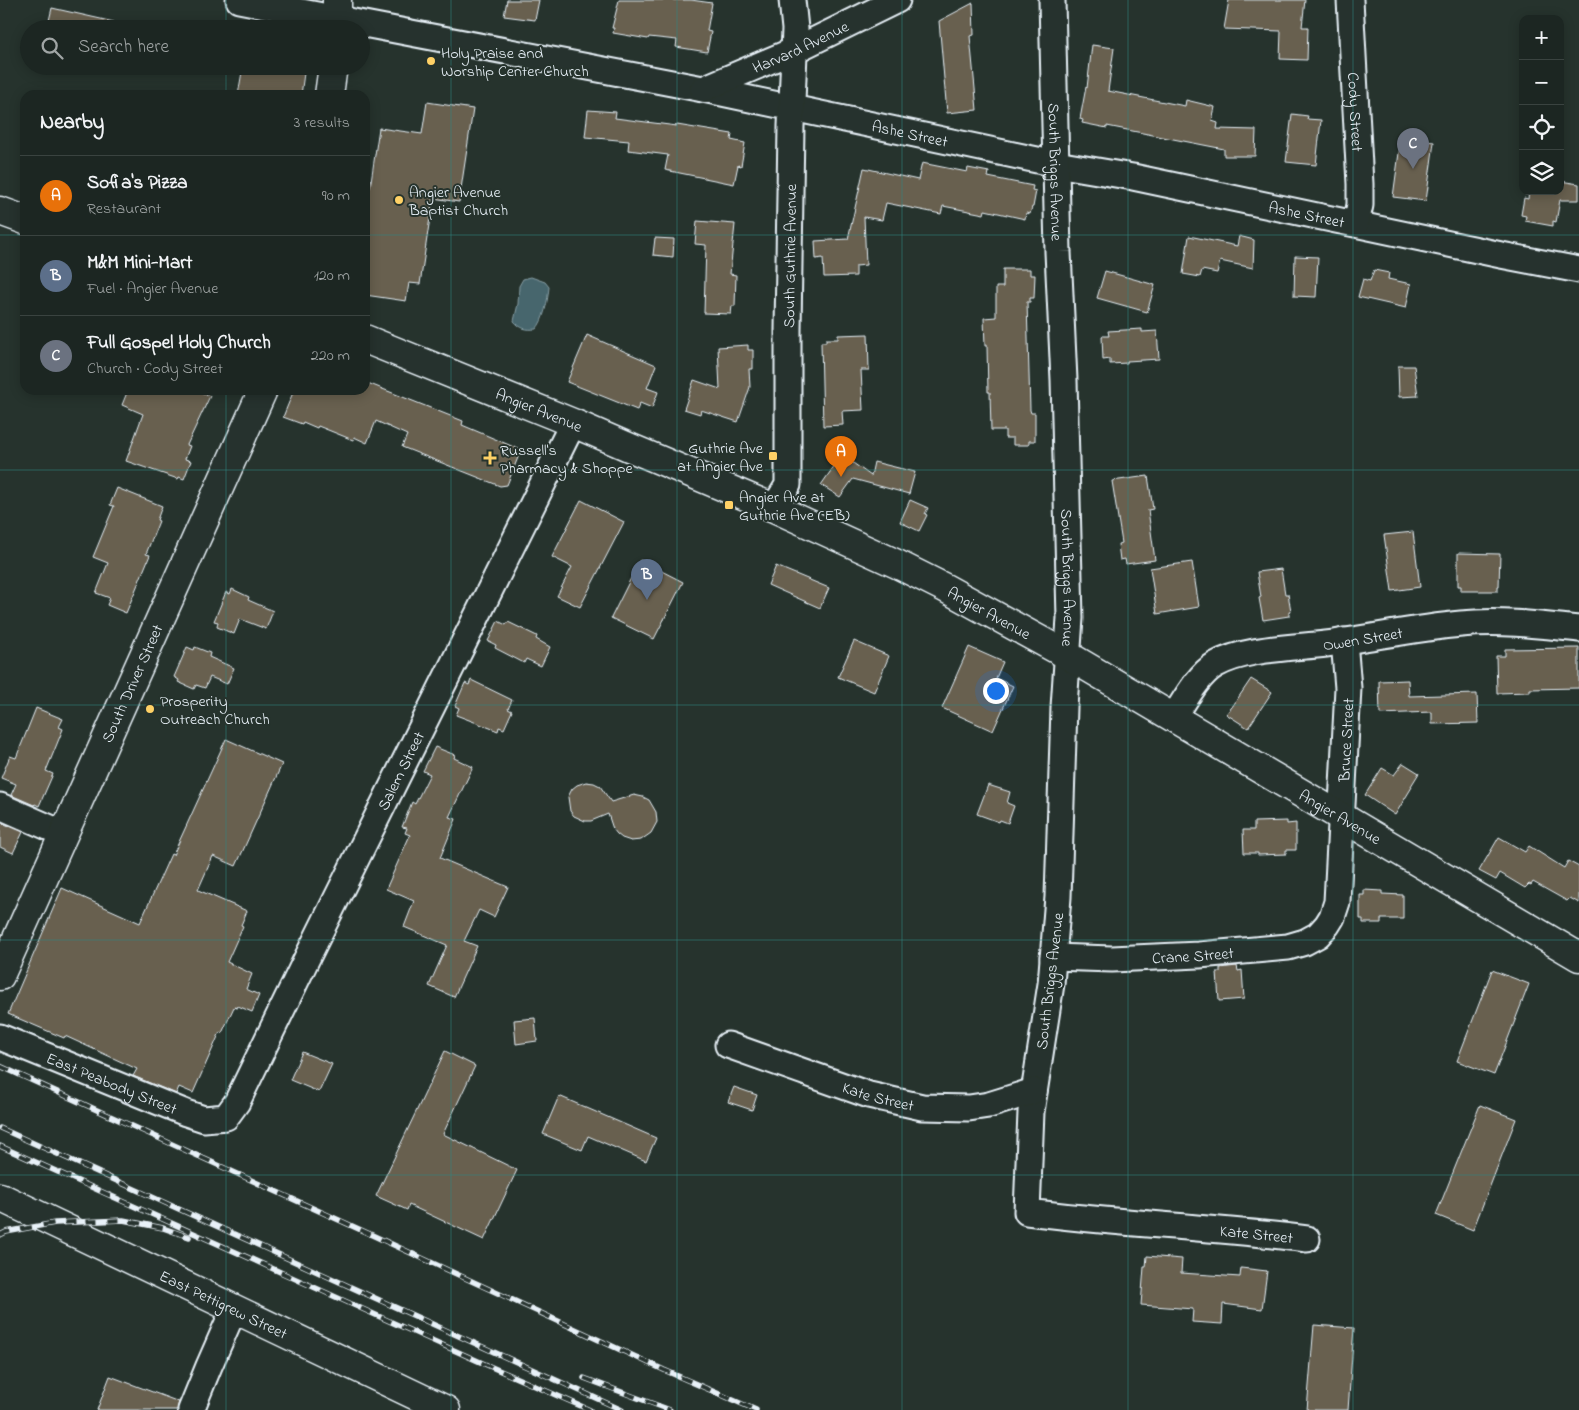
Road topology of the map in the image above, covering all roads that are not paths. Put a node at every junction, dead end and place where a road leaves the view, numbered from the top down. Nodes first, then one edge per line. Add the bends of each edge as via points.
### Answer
1 (239, 0) edge
2 (792, 0) edge
3 (897, 0) edge
4 (1052, 0) edge
5 (1350, 0) edge
6 (337, 16) edge
7 (357, 20) edge
8 (370, 23) edge
9 (795, 50) junction
10 (332, 75) edge
11 (703, 89) junction
12 (330, 90) edge
13 (792, 108) junction
14 (1056, 164) junction
15 (0, 211) edge
16 (20, 218) edge
17 (1356, 223) junction
18 (1579, 270) edge
19 (370, 341) edge
20 (261, 395) edge
21 (573, 422) junction
22 (774, 508) junction
23 (1579, 629) edge
24 (1344, 641) junction
25 (1067, 655) junction
26 (1173, 718) junction
27 (0, 806) edge
28 (1341, 816) junction
29 (64, 834) junction
30 (1327, 925) joint
31 (1053, 957) junction
32 (1579, 957) edge
33 (0, 976) edge
34 (0, 1037) edge
35 (728, 1045) dead end
36 (1034, 1091) junction
37 (226, 1117) joint
38 (0, 1197) edge
39 (1027, 1212) joint
40 (1306, 1239) dead end
41 (234, 1309) junction
42 (191, 1410) edge
43 (446, 1410) edge

1 - 6 street, Ashe Street
2 - 9 street, South Guthrie Avenue
3 - 9 street, Harvard Avenue
4 - 14 street, South Briggs Avenue
5 - 17 street, Cody Street via 1360,184
6 - 7 street, Ashe Street
8 - 11 street, Ashe Street
9 - 11 street, Harvard Avenue
9 - 13 street, South Guthrie Avenue
10 - 12 main road
11 - 13 street, Ashe Street
13 - 14 street, Ashe Street
13 - 22 street, South Guthrie Avenue via 788,485
14 - 17 street, Ashe Street
14 - 25 street, South Briggs Avenue via 1070,618
15 - 16 main road
17 - 18 street, Ashe Street
19 - 21 main road, Angier Avenue
20 - 29 main road, South Driver Street
21 - 22 main road, Angier Avenue
21 - 37 street, Salem Street via 237,1102
22 - 25 main road, Angier Avenue via 913,572
23 - 24 street, Owen Street via 1462,624
24 - 26 street, Owen Street via 1231,658 1203,675
24 - 28 street, Bruce Street via 1348,688
25 - 26 main road, Angier Avenue
25 - 31 street, South Briggs Avenue
26 - 28 main road, Angier Avenue
27 - 29 street
28 - 30 street, Bruce Street via 1337,902
28 - 32 main road, Angier Avenue
29 - 33 main road, South Driver Street
30 - 31 street, Crane Street via 1318,935 1288,947 1112,960
31 - 36 street, South Briggs Avenue via 1052,984
34 - 37 street, East Peabody Street via 204,1120
35 - 36 street, Kate Street via 869,1095 922,1107 968,1108
36 - 39 street, South Briggs Avenue
38 - 41 main road, East Pettigrew Street
39 - 40 street, Kate Street
41 - 42 street
41 - 43 main road, East Pettigrew Street

